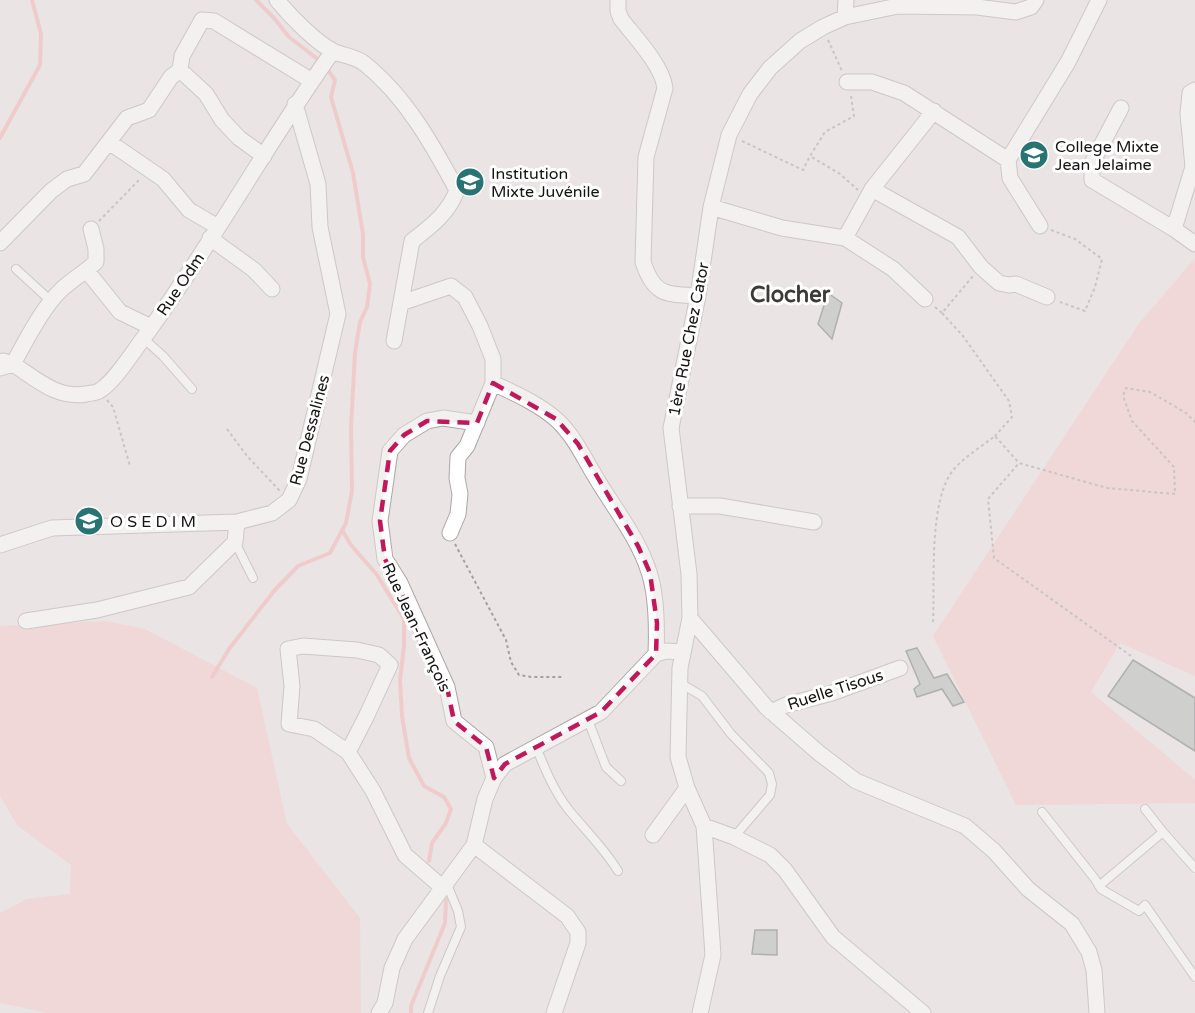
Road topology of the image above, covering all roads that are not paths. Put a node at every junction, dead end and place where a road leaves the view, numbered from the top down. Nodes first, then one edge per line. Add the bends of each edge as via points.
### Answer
1 (277, 0) edge
2 (618, 0) edge
3 (846, 0) edge
4 (1036, 0) edge
5 (1099, 0) edge
6 (977, 4) edge
7 (845, 16) junction
8 (333, 51) junction
9 (180, 69) junction
10 (312, 81) junction
11 (847, 82) road end
12 (1195, 90) edge
13 (295, 105) junction
14 (1121, 108) dead end
15 (934, 111) junction
16 (109, 142) junction
17 (264, 156) junction
18 (1008, 160) junction
19 (869, 194) junction
20 (711, 207) junction
21 (1040, 226) road end
22 (1174, 228) junction
23 (91, 229) road end
24 (214, 233) junction
25 (845, 238) junction
26 (0, 243) edge
27 (1195, 244) edge
28 (15, 269) dead end
29 (87, 271) junction
30 (272, 289) dead end
31 (698, 296) junction
32 (1047, 297) road end
33 (925, 299) road end
34 (52, 302) junction
35 (401, 303) junction
36 (147, 333) junction
37 (394, 341) dead end
38 (4, 364) edge
39 (493, 383) junction
40 (192, 389) dead end
41 (477, 423) junction
42 (681, 506) junction
43 (237, 522) junction
44 (814, 522) dead end
45 (450, 533) road end
46 (235, 542) junction
47 (0, 545) edge
48 (253, 578) dead end
49 (690, 618) junction
50 (26, 621) dead end
51 (682, 652) junction
52 (656, 654) junction
53 (900, 668) dead end
54 (680, 683) junction
55 (771, 712) junction
56 (588, 720) junction
57 (536, 747) junction
58 (348, 752) junction
59 (494, 778) junction
60 (621, 781) dead end
61 (687, 788) junction
62 (1145, 809) dead end
63 (1042, 812) dead end
64 (704, 826) junction
65 (1163, 832) junction
66 (653, 835) dead end
67 (734, 837) junction
68 (474, 845) junction
69 (1195, 868) edge
70 (618, 871) dead end
71 (1099, 886) junction
72 (443, 888) junction
73 (1195, 977) edge
74 (379, 1013) edge
75 (428, 1013) edge
76 (554, 1013) edge
77 (700, 1013) edge
78 (923, 1013) edge
79 (1097, 1013) edge

1 - 8 street via 290,16
2 - 31 street via 621,19 664,80 646,157 643,262 650,281 662,293
3 - 7 street
4 - 6 street, 1ère Rue Chez Cator via 1031,7 1017,12
5 - 18 street via 1068,62
6 - 7 street, 1ère Rue Chez Cator via 898,6
7 - 20 street, 1ère Rue Chez Cator via 800,41 770,68 750,94 729,135
8 - 10 street, Rue Odm
8 - 35 street via 362,61 385,81 414,117 457,190 454,200 435,223 411,241
9 - 10 street via 182,56 202,20 214,21
9 - 16 street via 148,110 127,118
9 - 17 street via 206,94 239,138
10 - 13 street, Rue Odm
11 - 15 street via 872,82 904,93
12 - 22 street via 1190,93 1188,114 1192,167
13 - 17 street, Rue Odm
13 - 43 street, Rue Dessalines via 318,184 320,227 338,314 299,479 289,501 272,513
14 - 22 street via 1092,163 1092,180
15 - 18 street
15 - 19 street
16 - 24 street via 163,179
16 - 26 street via 84,174 67,179 51,191
17 - 24 street, Rue Odm
18 - 21 street via 1010,178
19 - 25 street
19 - 32 street via 958,237 999,283 1016,284
20 - 25 street via 782,228
20 - 31 street, 1ère Rue Chez Cator
22 - 27 street
23 - 29 street via 96,262
24 - 30 street
24 - 36 street, Rue Odm
25 - 33 street via 893,269
28 - 34 lane
29 - 34 street via 61,289
29 - 36 street via 120,312
31 - 42 street, 1ère Rue Chez Cator via 671,428
34 - 38 street
35 - 37 street
35 - 39 street via 451,286 465,297 493,359
36 - 38 street, Rue Odm via 99,392 60,394
36 - 40 lane
39 - 41 street
39 - 52 street via 556,419 578,444 650,573 657,623
41 - 45 street via 458,457 458,514
41 - 59 street, Rue Jean-François via 443,418 427,421 404,435 390,451 380,521 385,559 400,583 447,687 454,721 486,747
42 - 44 street via 720,506
42 - 49 street, 1ère Rue Chez Cator
43 - 46 street
43 - 47 street, Rue Dessalines via 52,528
46 - 48 lane
46 - 50 street via 189,587 97,610
49 - 51 street, 1ère Rue Chez Cator
49 - 55 street
51 - 52 street
51 - 54 street, 1ère Rue Chez Cator
52 - 56 street via 601,712
53 - 55 street, Ruelle Tisous
54 - 61 street, 1ère Rue Chez Cator via 678,757
54 - 67 lane via 702,696 731,734 769,773 770,795
55 - 79 street via 856,782 965,826 994,851 1028,889 1072,924 1089,952
56 - 57 street
56 - 60 lane via 606,767
57 - 59 street via 505,764
57 - 70 lane via 569,810 606,851
58 - 58 street via 314,729 289,724 292,686 288,650 303,646 357,650 379,655 390,665
58 - 72 street via 405,855
59 - 68 street
61 - 64 street, 1ère Rue Chez Cator
61 - 66 street
62 - 65 lane
63 - 71 lane
64 - 67 street
64 - 77 street, 1ère Rue Chez Cator via 713,954
65 - 69 lane
65 - 71 lane
67 - 78 street via 770,855 833,937
68 - 72 street
68 - 76 street via 567,916 578,932 578,943
71 - 73 lane via 1139,911 1145,905
72 - 74 street via 405,939
72 - 75 lane via 448,887 460,927

